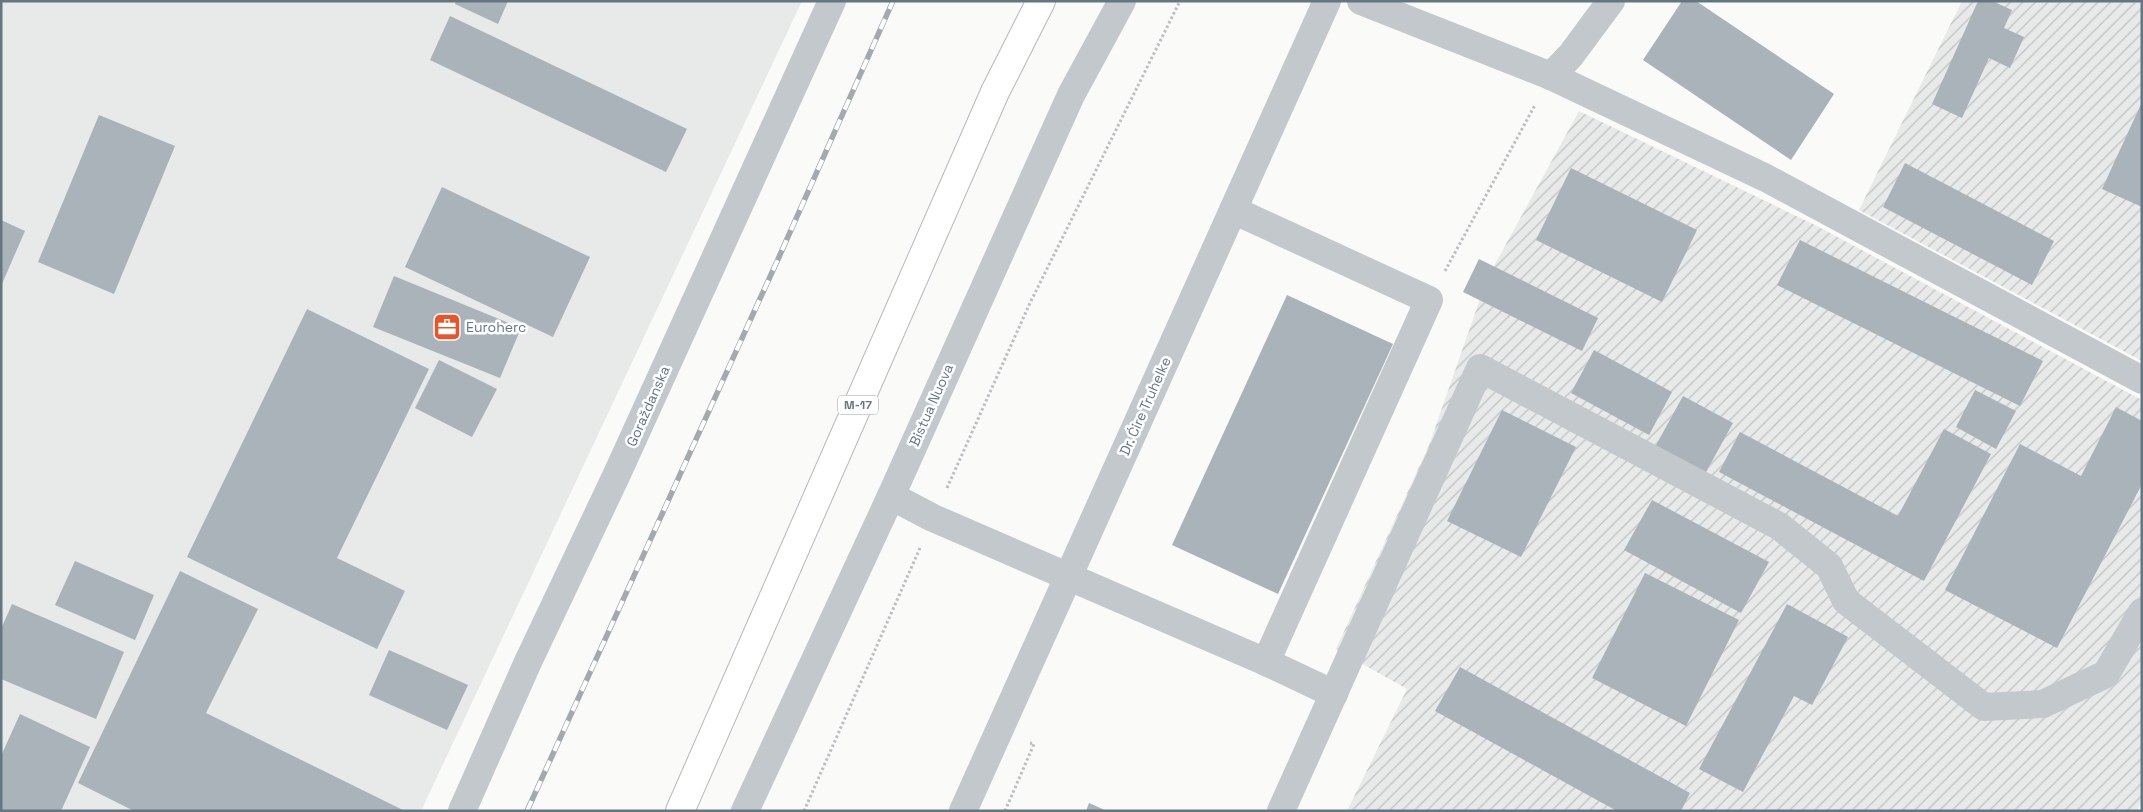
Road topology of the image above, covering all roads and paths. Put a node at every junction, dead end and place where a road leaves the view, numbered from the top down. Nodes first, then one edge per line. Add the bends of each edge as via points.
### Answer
1 (832, 1) edge
2 (1041, 1) edge
3 (1122, 1) edge
4 (1180, 1) edge
5 (1327, 1) edge
6 (1361, 1) edge
7 (1611, 1) edge
8 (1551, 76) junction
9 (1233, 210) junction
10 (1429, 300) junction
11 (2142, 380) edge
12 (890, 496) junction
13 (933, 518) junction
14 (1069, 576) junction
15 (2142, 612) edge
16 (1266, 662) junction
17 (1334, 694) junction
18 (462, 811) edge
19 (680, 811) edge
20 (745, 811) edge
21 (804, 811) edge
22 (963, 811) edge
23 (1281, 811) edge

1 - 18 street, Goraždanska
2 - 19 highway, M-17 via 995,92
3 - 12 street, Bistua Nuova via 1071,95
4 - 13 path via 1030,303
5 - 9 street, Dr. Ćire Truhelke
6 - 8 street
7 - 8 street
8 - 10 path
8 - 11 street via 1766,178
9 - 10 street
9 - 14 street, Dr. Ćire Truhelke
10 - 16 street
12 - 13 street
12 - 20 street, Bistua Nuova
13 - 14 street
13 - 21 path
14 - 16 street
14 - 22 street, Dr. Ćire Truhelke
15 - 17 street via 2106,674 2043,704 1984,707 1846,601 1829,566 1779,526 1480,368
16 - 17 street
17 - 23 street

